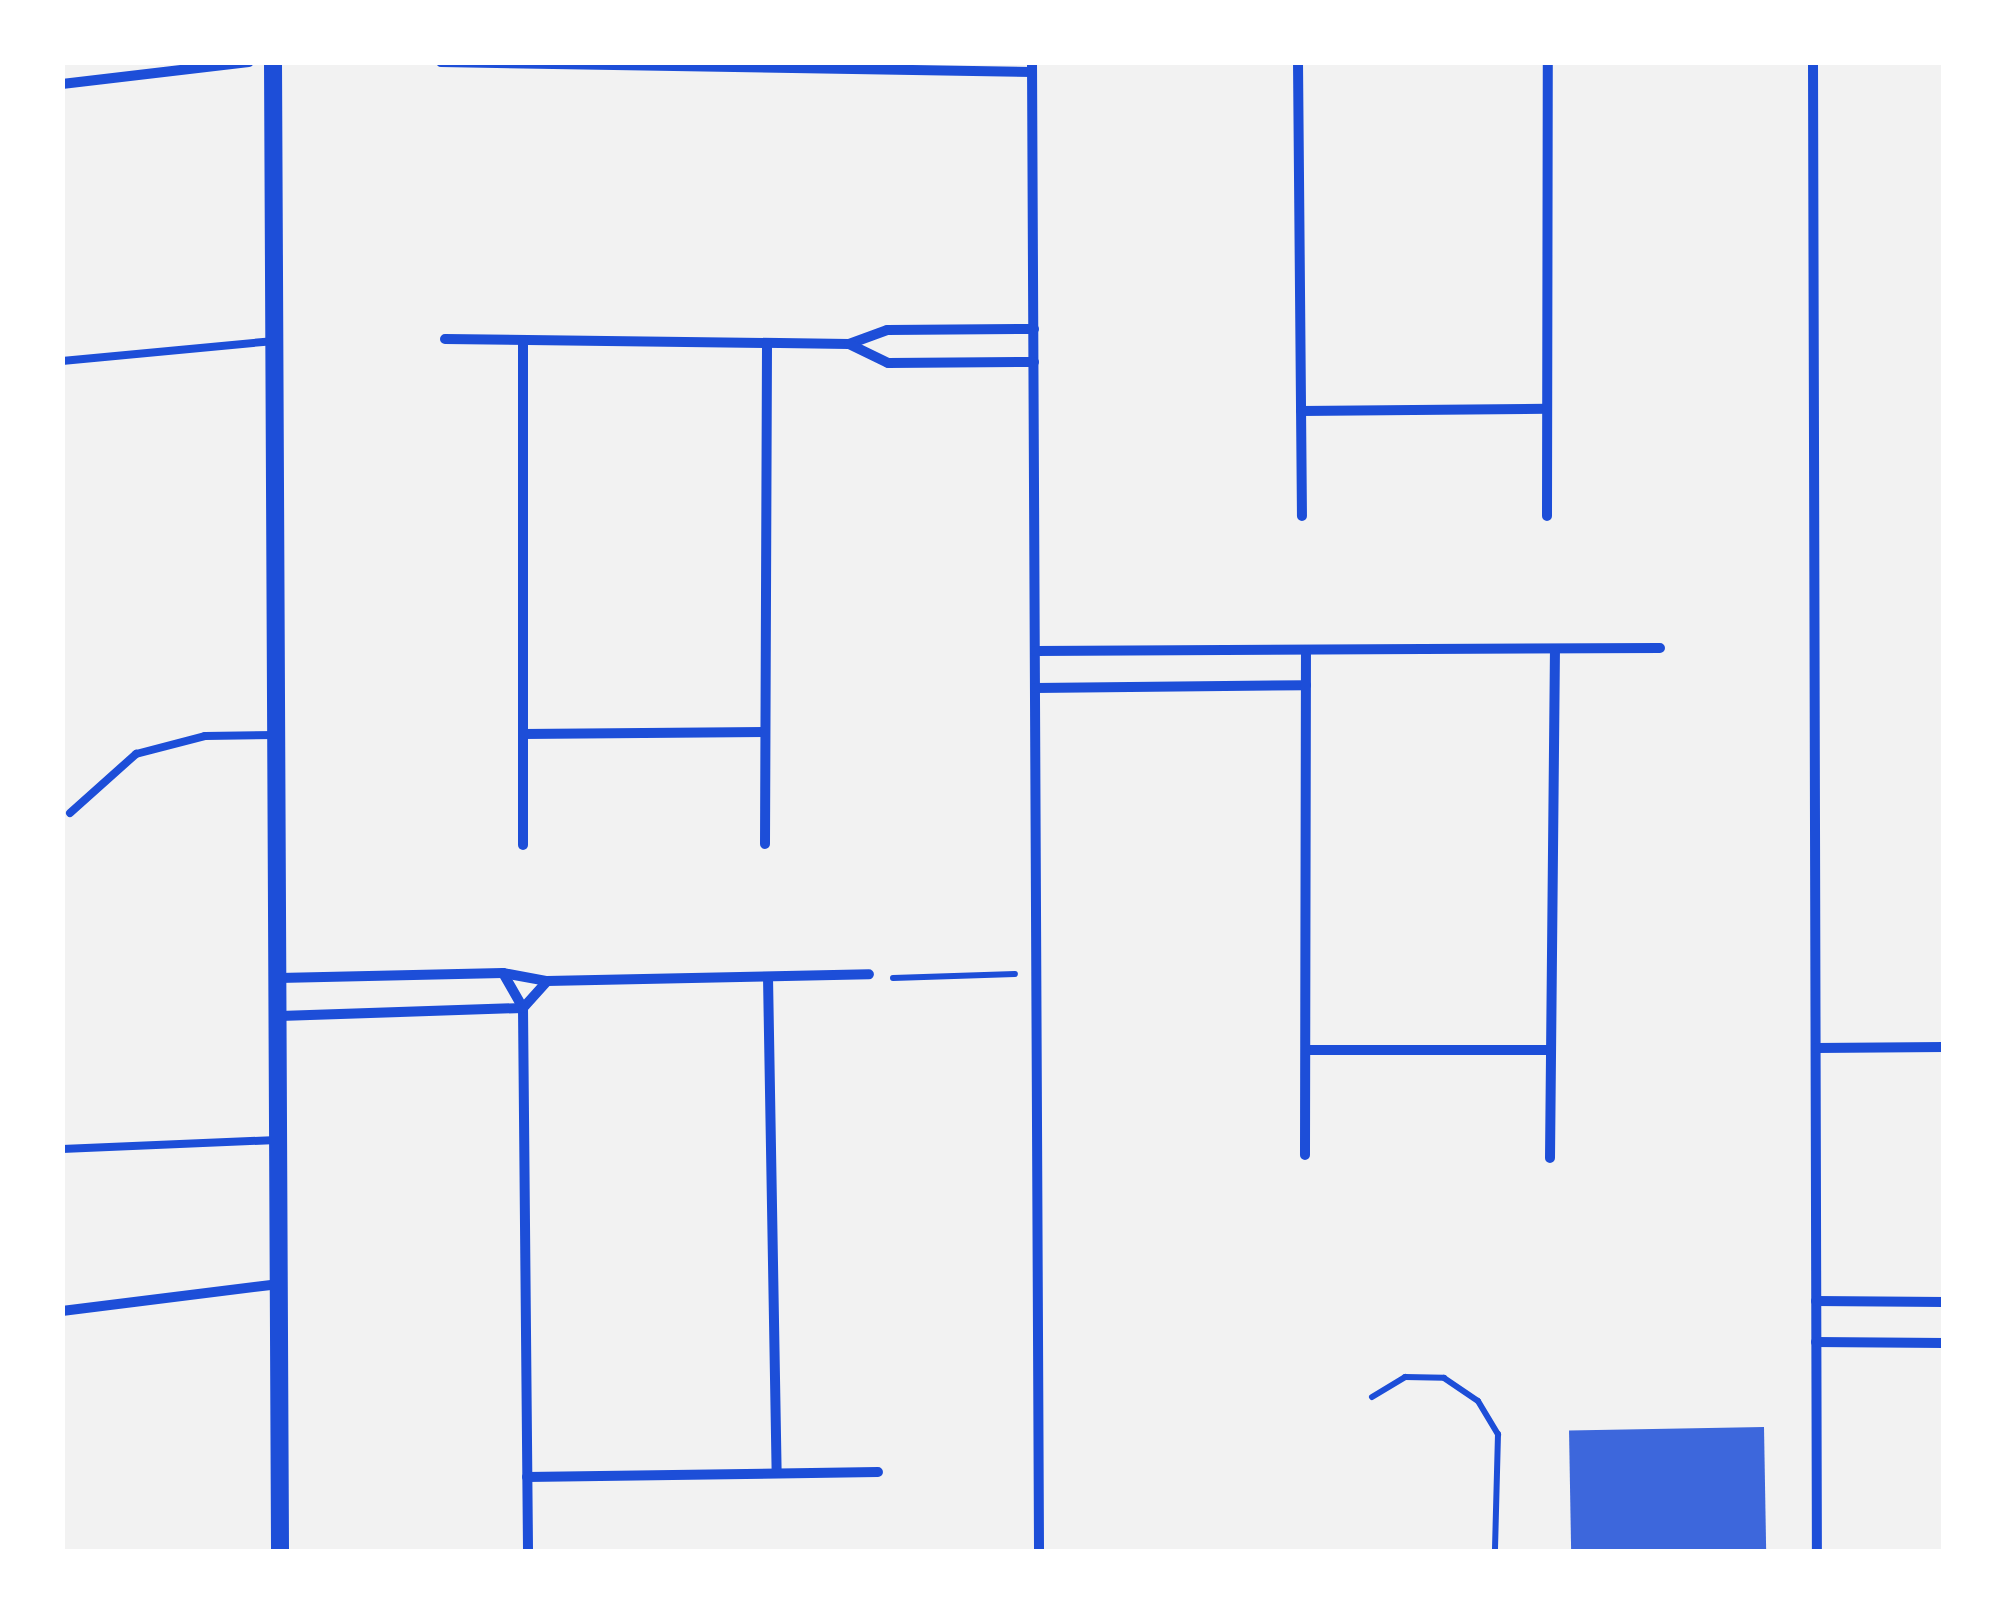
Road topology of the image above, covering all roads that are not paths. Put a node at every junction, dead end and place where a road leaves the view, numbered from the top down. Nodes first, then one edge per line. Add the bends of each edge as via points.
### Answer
1 (249, 62) edge
2 (273, 62) edge
3 (441, 62) edge
4 (1298, 62) edge
5 (1548, 62) edge
6 (1814, 62) edge
7 (1032, 68) edge
8 (62, 84) edge
9 (1034, 329) junction
10 (445, 339) dead end
11 (524, 340) junction
12 (274, 341) junction
13 (766, 343) junction
14 (849, 344) junction
15 (62, 360) edge
16 (1034, 362) junction
17 (1548, 410) junction
18 (1301, 411) junction
19 (1302, 516) dead end
20 (1548, 516) dead end
21 (1555, 648) junction
22 (1660, 648) dead end
23 (1035, 650) junction
24 (1306, 650) junction
25 (1306, 685) junction
26 (1035, 688) junction
27 (765, 732) junction
28 (523, 734) junction
29 (276, 735) junction
30 (70, 812) dead end
31 (765, 844) dead end
32 (523, 845) dead end
33 (503, 972) junction
34 (869, 974) road end
35 (768, 976) junction
36 (280, 978) junction
37 (547, 980) junction
38 (524, 1008) junction
39 (280, 1016) junction
40 (1944, 1047) edge
41 (1816, 1048) junction
42 (1306, 1050) junction
43 (1552, 1050) junction
44 (278, 1140) junction
45 (62, 1148) edge
46 (1305, 1155) dead end
47 (1550, 1158) dead end
48 (278, 1284) junction
49 (1816, 1301) junction
50 (1944, 1302) edge
51 (62, 1311) edge
52 (1816, 1342) junction
53 (1944, 1343) edge
54 (878, 1472) dead end
55 (778, 1473) junction
56 (527, 1477) junction
57 (280, 1552) edge
58 (528, 1552) edge
59 (1039, 1552) edge
60 (1817, 1552) edge

1 - 8 street
2 - 12 street
3 - 7 street
4 - 18 street
5 - 17 street
6 - 41 street
7 - 9 street
9 - 14 street via 888,330
9 - 16 street
10 - 11 street
11 - 13 street
11 - 28 street
12 - 15 lane
12 - 29 street
13 - 14 street
13 - 27 street
14 - 16 street via 888,363
16 - 23 street
17 - 18 street
17 - 20 street
18 - 19 street
21 - 22 street
21 - 24 street
21 - 43 street
23 - 24 street
23 - 26 street
24 - 25 street
25 - 26 street
25 - 42 street
26 - 59 street
27 - 28 street
27 - 31 street
28 - 32 street
29 - 30 lane via 205,736 136,754
29 - 36 street
33 - 36 street
33 - 37 street
33 - 38 street
34 - 35 street
35 - 37 street
35 - 55 street
36 - 39 street
37 - 38 street
38 - 39 street
38 - 56 street
39 - 44 street
40 - 41 street
41 - 49 street
42 - 43 street
42 - 46 street
43 - 47 street
44 - 45 lane
44 - 48 street
48 - 51 street
48 - 57 street
49 - 50 street
49 - 52 street
52 - 53 street
52 - 60 street
54 - 55 street
55 - 56 street
56 - 58 street

